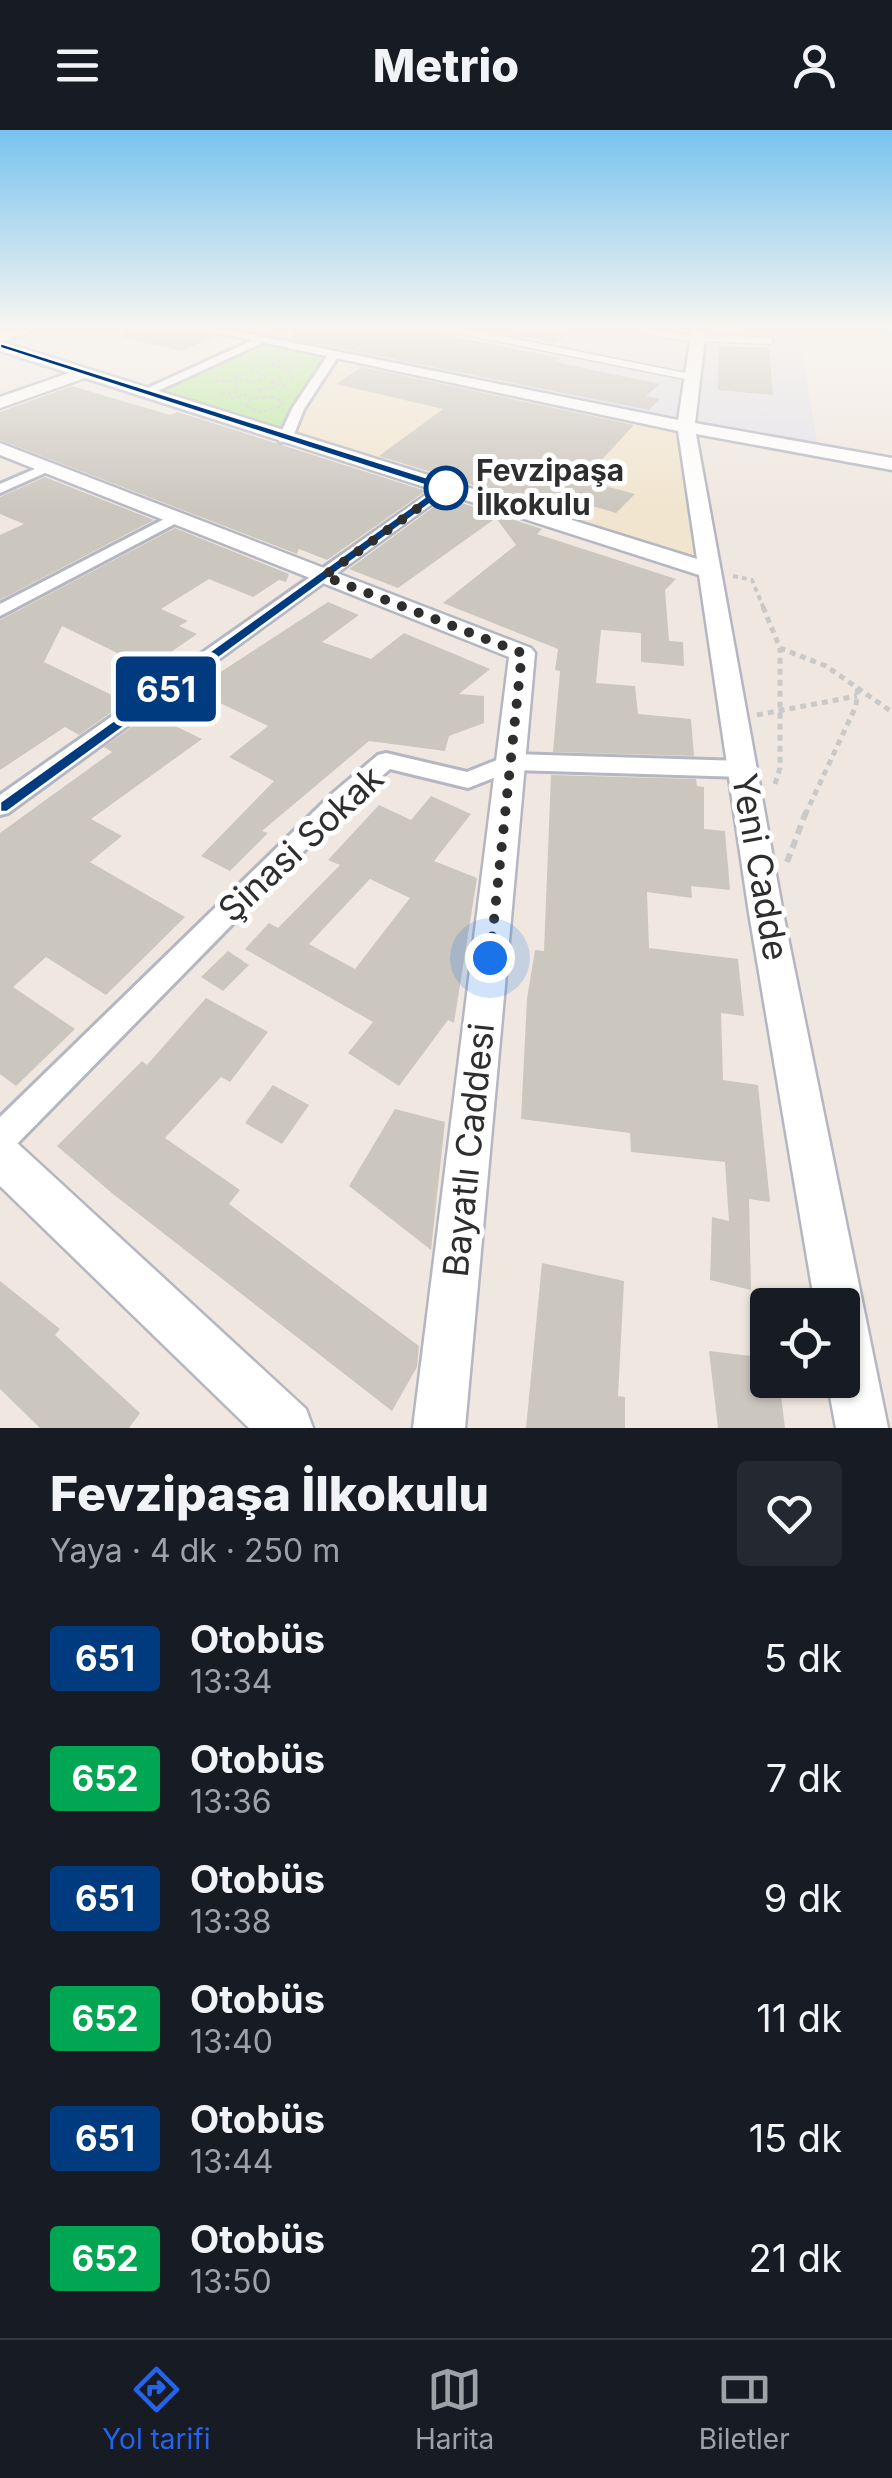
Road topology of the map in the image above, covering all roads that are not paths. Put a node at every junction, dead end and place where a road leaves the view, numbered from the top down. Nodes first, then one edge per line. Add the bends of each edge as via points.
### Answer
1 (38, 390) edge
2 (143, 390) edge
3 (150, 390) edge
4 (311, 390) edge
5 (503, 390) edge
6 (693, 390) edge
7 (147, 391) junction
8 (0, 403) edge
9 (686, 427) junction
10 (286, 439) junction
11 (0, 449) edge
12 (892, 464) edge
13 (50, 468) junction
14 (446, 488) junction
15 (0, 489) edge
16 (178, 518) junction
17 (710, 571) junction
18 (324, 576) junction
19 (0, 611) edge
20 (512, 762) junction
21 (743, 769) junction
22 (0, 807) edge
23 (0, 1138) edge
24 (0, 1156) edge
25 (837, 1288) edge
26 (856, 1398) edge
27 (287, 1428) edge
28 (439, 1428) edge
29 (862, 1428) edge

1 - 8 street
2 - 7 street
3 - 7 street
4 - 10 street
5 - 9 street
6 - 9 street, Yeni Cadde
7 - 10 street
9 - 12 street
9 - 17 street, Yeni Cadde
10 - 14 street
11 - 13 street, Bayatlı Caddesi
13 - 15 street
13 - 16 street, Bayatlı Caddesi
14 - 17 street
14 - 18 street
16 - 18 street, Bayatlı Caddesi
16 - 19 street
17 - 21 street, Yeni Cadde
18 - 20 street, Bayatlı Caddesi via 522,653
18 - 22 street
20 - 21 street, Şinasi Sokak
20 - 23 street, Şinasi Sokak via 468,780 386,760
20 - 28 street, Bayatlı Caddesi
21 - 25 street, Yeni Cadde
24 - 27 street
26 - 29 street

